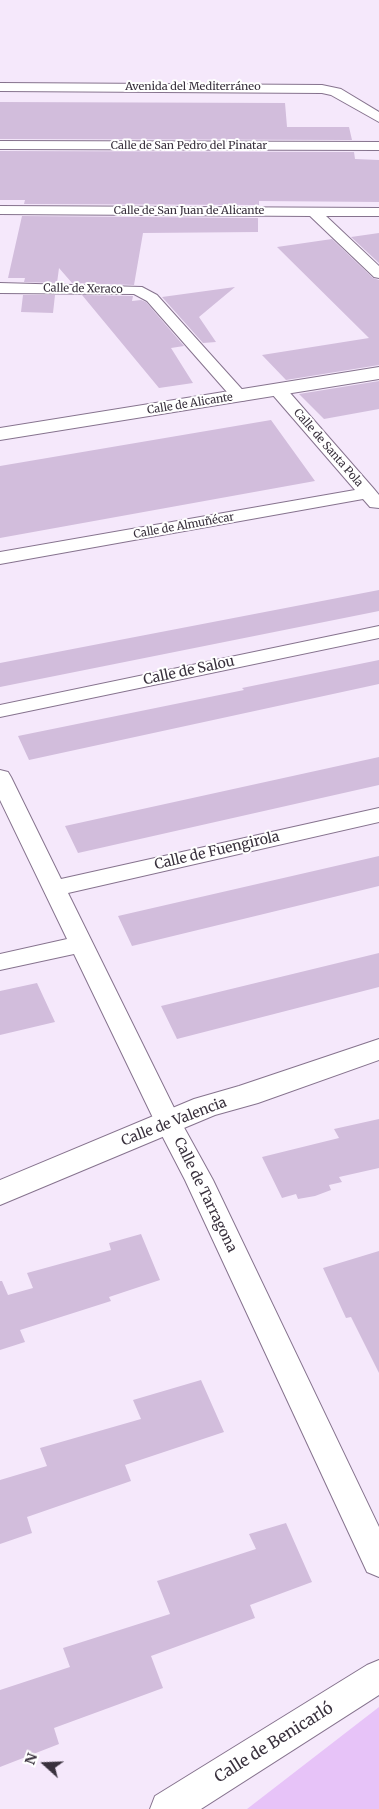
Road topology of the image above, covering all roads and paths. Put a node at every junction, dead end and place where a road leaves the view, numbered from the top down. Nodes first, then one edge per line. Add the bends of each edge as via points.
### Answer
1 (0, 81) edge
2 (0, 87) edge
3 (379, 107) edge
4 (379, 118) edge
5 (0, 145) edge
6 (379, 146) edge
7 (0, 210) edge
8 (314, 212) junction
9 (379, 212) edge
10 (379, 274) edge
11 (0, 288) edge
12 (379, 373) edge
13 (278, 390) junction
14 (240, 396) junction
15 (0, 434) edge
16 (374, 500) edge
17 (0, 558) edge
18 (379, 632) edge
19 (0, 711) edge
20 (0, 777) edge
21 (379, 815) edge
22 (54, 888) junction
23 (81, 944) junction
24 (0, 962) edge
25 (379, 1049) edge
26 (168, 1122) junction
27 (0, 1192) edge
28 (379, 1562) edge
29 (379, 1676) edge
30 (168, 1809) edge

1 - 3 street, Avenida del Mediterráneo via 325,83 348,89
2 - 4 street, Avenida del Mediterráneo via 322,89 336,92
5 - 6 street, Calle de San Pedro del Pinatar
7 - 8 street, Calle de San Juan de Alicante
8 - 9 street, Calle de San Juan de Alicante
8 - 10 street
11 - 14 street, Calle de Xeraco via 137,290 152,298
12 - 13 street, Calle de Alicante
13 - 14 street, Calle de Alicante
13 - 16 street, Calle de Santa Pola
14 - 15 street, Calle de Alicante
16 - 17 street, Calle de Almuñécar
18 - 19 street, Calle de Salou
20 - 22 street, Calle de Tarragona
21 - 22 street, Calle de Fuengirola
22 - 23 street, Calle de Tarragona
23 - 24 street
23 - 26 street, Calle de Tarragona
25 - 26 street, Calle de Valencia
26 - 27 street, Calle de Valencia
26 - 28 street, Calle de Tarragona via 199,1180
29 - 30 street, Calle de Benicarló

